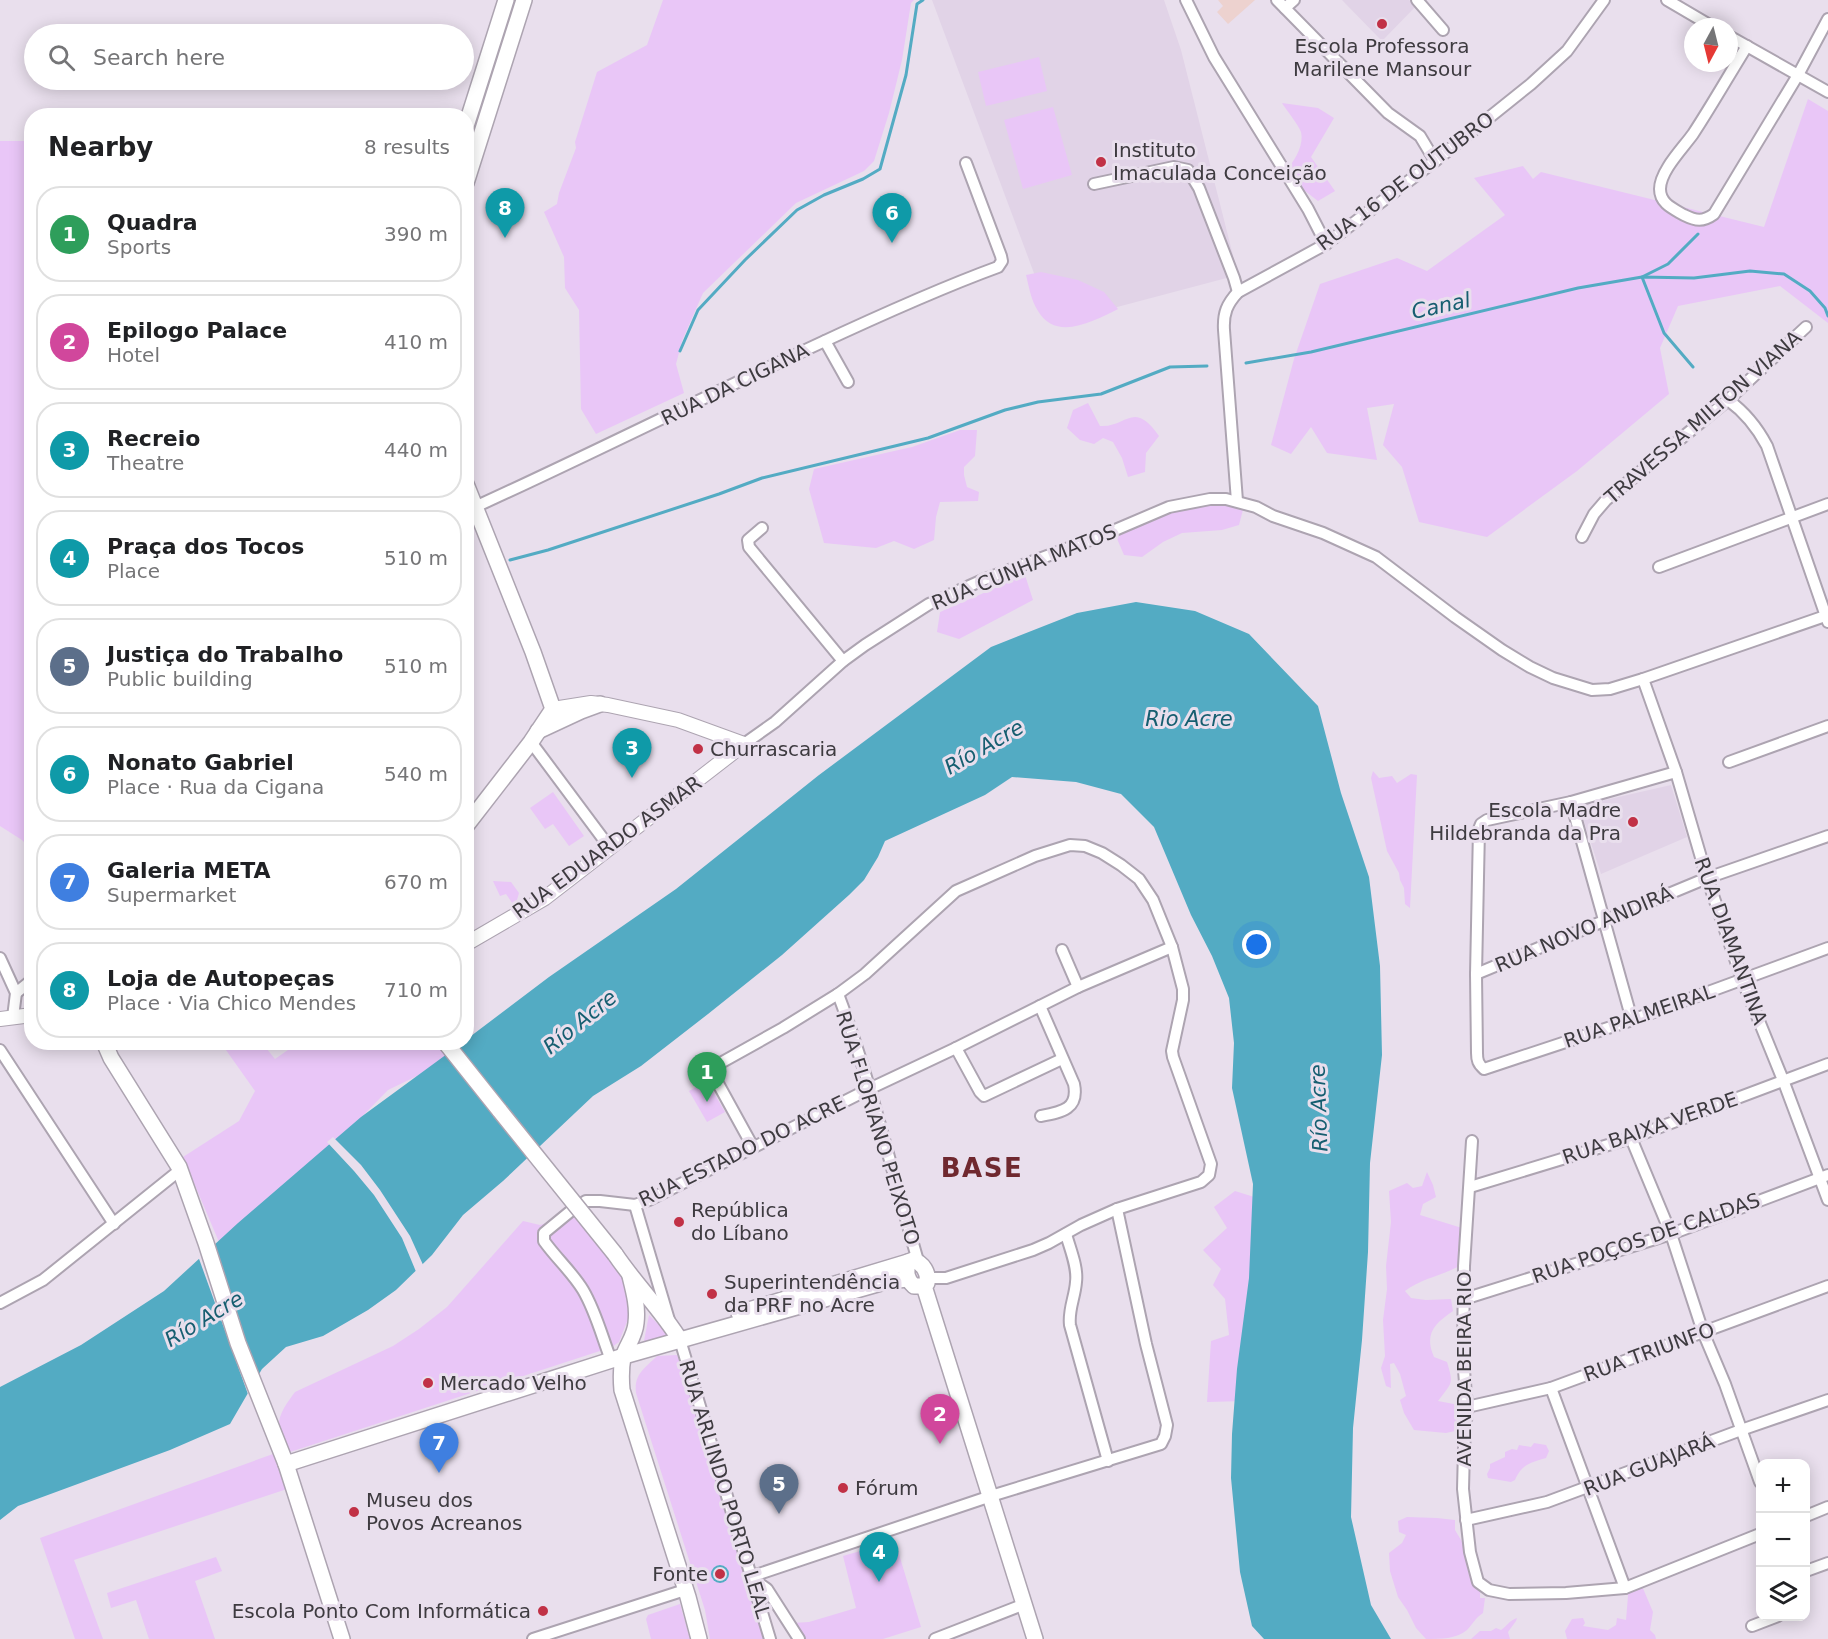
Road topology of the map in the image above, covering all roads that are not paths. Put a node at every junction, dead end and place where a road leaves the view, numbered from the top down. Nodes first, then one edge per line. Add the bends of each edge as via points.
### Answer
1 (506, 0) edge
2 (524, 0) edge
3 (1186, 0) edge
4 (1294, 0) edge
5 (1418, 0) edge
6 (1604, 0) edge
7 (1667, 0) edge
8 (1281, 4) edge
9 (1698, 18) edge
10 (1828, 19) edge
11 (1443, 30) dead end
12 (1738, 41) edge
13 (1746, 46) junction
14 (1798, 75) junction
15 (1828, 92) edge
16 (472, 108) edge
17 (474, 158) edge
18 (1435, 161) junction
19 (966, 164) dead end
20 (1094, 184) dead end
21 (1326, 244) junction
22 (1238, 292) junction
23 (1806, 327) dead end
24 (825, 341) junction
25 (848, 382) dead end
26 (1728, 400) junction
27 (1237, 501) junction
28 (1828, 504) edge
29 (475, 507) joint
30 (1792, 518) junction
31 (762, 528) dead end
32 (1582, 537) dead end
33 (1659, 567) dead end
34 (1827, 618) edge
35 (843, 661) junction
36 (1643, 679) junction
37 (600, 704) junction
38 (553, 709) junction
39 (1828, 726) edge
40 (534, 737) junction
41 (744, 744) junction
42 (1729, 762) dead end
43 (1676, 771) junction
44 (1571, 802) junction
45 (474, 816) edge
46 (1828, 836) edge
47 (610, 848) junction
48 (1707, 878) junction
49 (1604, 921) junction
50 (474, 939) edge
51 (1172, 947) junction
52 (1828, 948) edge
53 (1062, 950) dead end
54 (0, 958) edge
55 (1476, 974) junction
56 (1742, 979) junction
57 (24, 986) edge
58 (1078, 987) junction
59 (16, 993) junction
60 (838, 994) junction
61 (1040, 1006) junction
62 (24, 1016) edge
63 (7, 1018) edge
64 (1632, 1020) junction
65 (956, 1048) junction
66 (0, 1050) edge
67 (108, 1050) edge
68 (452, 1050) edge
69 (1062, 1059) junction
70 (1828, 1064) edge
71 (1783, 1080) junction
72 (869, 1089) junction
73 (1041, 1116) dead end
74 (1631, 1138) junction
75 (1472, 1140) dead end
76 (753, 1147) junction
77 (181, 1173) junction
78 (1824, 1176) edge
79 (1470, 1187) junction
80 (1828, 1200) edge
81 (635, 1205) junction
82 (1117, 1209) junction
83 (114, 1224) junction
84 (1066, 1234) junction
85 (1671, 1234) junction
86 (913, 1262) junction
87 (630, 1276) junction
88 (908, 1279) junction
89 (926, 1282) junction
90 (1828, 1286) edge
91 (1464, 1299) junction
92 (0, 1303) edge
93 (671, 1326) junction
94 (1703, 1332) junction
95 (680, 1340) junction
96 (618, 1358) junction
97 (1551, 1388) junction
98 (1828, 1400) edge
99 (1467, 1407) junction
100 (1741, 1430) junction
101 (284, 1458) junction
102 (1108, 1461) junction
103 (1756, 1469) edge
104 (1588, 1488) junction
105 (990, 1496) junction
106 (1828, 1508) edge
107 (1810, 1515) edge
108 (1466, 1520) junction
109 (1756, 1536) edge
110 (1828, 1563) edge
111 (1810, 1570) edge
112 (750, 1577) junction
113 (1625, 1588) junction
114 (685, 1590) junction
115 (1025, 1604) junction
116 (1766, 1621) edge
117 (1752, 1626) dead end
118 (342, 1639) edge
119 (533, 1639) edge
120 (699, 1639) edge
121 (770, 1639) edge
122 (799, 1639) edge
123 (935, 1639) edge
124 (1035, 1639) edge

1 - 16 main road
2 - 17 main road
3 - 21 street via 1214,57
4 - 8 street
5 - 11 street
6 - 18 street, RUA 16 DE OUTUBRO via 1553,65
7 - 9 street
8 - 18 street via 1388,113 1419,136
10 - 14 street
12 - 13 street
13 - 14 street
13 - 14 street via 1664,175 1660,189 1670,208 1701,220 1714,214
14 - 15 street
18 - 21 street, RUA 16 DE OUTUBRO
19 - 24 street, RUA DA CIGANA via 1001,256 998,267
20 - 22 street via 1174,167 1190,172
21 - 22 street, RUA 16 DE OUTUBRO
22 - 27 street via 1226,307 1224,321
23 - 26 street, TRAVESSA MILTON VIANA
24 - 25 street
24 - 29 street, RUA DA CIGANA
26 - 30 street via 1760,431
26 - 32 street, TRAVESSA MILTON VIANA via 1606,500
27 - 35 street, RUA CUNHA MATOS via 1210,500 1169,507 985,579 930,604
27 - 36 street via 1376,557 1499,649 1553,678 1592,690
28 - 30 street
29 - 38 main road
30 - 33 street
30 - 34 street
31 - 35 street via 748,540 749,547
34 - 36 street
35 - 41 street, RUA CUNHA MATOS via 775,723
36 - 43 street, RUA DIAMANTINA
37 - 38 street
37 - 40 main road
37 - 41 street via 678,720
38 - 40 main road
39 - 42 street
40 - 45 main road
40 - 47 street
41 - 47 street, RUA EDUARDO ASMAR
43 - 44 street
43 - 48 street, RUA DIAMANTINA
44 - 49 street
44 - 55 street via 1481,824
46 - 48 street, RUA NOVO ANDIRÁ
47 - 50 street, RUA EDUARDO ASMAR via 545,898
48 - 49 street, RUA NOVO ANDIRÁ
48 - 56 street, RUA DIAMANTINA
49 - 55 street, RUA NOVO ANDIRÁ
49 - 64 street
51 - 58 street, RUA ESTADO DO ACRE
51 - 60 street via 1153,900 1139,879 1102,854 1085,846 1070,845 956,891
51 - 82 street via 1183,989 1172,1051 1211,1164 1209,1175 1201,1182
52 - 56 street, RUA PALMEIRAL
53 - 58 street
54 - 59 street
55 - 64 street, RUA PALMEIRAL via 1477,1061 1484,1069
56 - 64 street, RUA PALMEIRAL
56 - 71 street, RUA DIAMANTINA
57 - 59 street
58 - 61 street, RUA ESTADO DO ACRE
59 - 63 street
60 - 72 street, RUA FLORIANO PEIXOTO
60 - 76 street via 717,1065 714,1073
61 - 65 street, RUA ESTADO DO ACRE
61 - 69 street
62 - 63 street
65 - 69 street via 982,1095 987,1096
65 - 72 street, RUA ESTADO DO ACRE
66 - 83 street
67 - 77 main road
68 - 87 main road, bridge
69 - 73 street via 1074,1084 1074,1102
70 - 71 street, RUA BAIXA VERDE
71 - 74 street, RUA BAIXA VERDE
71 - 78 street, RUA DIAMANTINA
72 - 76 street, RUA ESTADO DO ACRE
72 - 86 street, RUA FLORIANO PEIXOTO
74 - 79 street, RUA BAIXA VERDE
74 - 85 street
75 - 79 street, AVENIDA BEIRA RIO
76 - 81 street, RUA ESTADO DO ACRE
77 - 83 street
77 - 101 main road via 238,1343
78 - 80 street, RUA DIAMANTINA
78 - 85 street, RUA POÇOS DE CALDAS
79 - 91 street, AVENIDA BEIRA RIO
81 - 93 street
81 - 96 street, RUA ESTADO DO ACRE via 586,1201 543,1236 584,1293
82 - 84 street
82 - 102 street via 1167,1425 1161,1444
83 - 92 street via 43,1280
84 - 89 street via 1033,1250
84 - 102 street via 1076,1275 1070,1325
85 - 91 street, RUA POÇOS DE CALDAS
85 - 94 street
86 - 88 main road, RUA FLORIANO PEIXOTO via 907,1270
86 - 89 main road, RUA FLORIANO PEIXOTO via 927,1272
86 - 95 main road via 699,1325
87 - 93 main road
87 - 96 main road via 636,1323 634,1334
88 - 89 main road via 914,1286
88 - 95 main road via 888,1281
89 - 105 main road, RUA FLORIANO PEIXOTO
90 - 94 street, RUA TRIUNFO
91 - 99 street, AVENIDA BEIRA RIO
93 - 95 main road
94 - 97 street, RUA TRIUNFO
94 - 100 street
95 - 96 main road
95 - 112 street, RUA ARLINDO PORTO LEAL
96 - 101 main road
96 - 114 main road via 622,1390
97 - 99 street, RUA TRIUNFO
97 - 104 street
98 - 100 street, RUA GUAJARÁ
99 - 108 street, AVENIDA BEIRA RIO via 1463,1489
100 - 103 street
100 - 104 street, RUA GUAJARÁ
101 - 118 main road
102 - 105 street
104 - 108 street, RUA GUAJARÁ via 1547,1502
104 - 113 street
105 - 112 street
105 - 115 main road, RUA FLORIANO PEIXOTO
106 - 107 street
108 - 113 street, AVENIDA BEIRA RIO via 1475,1576 1489,1590 1520,1594
109 - 113 street
110 - 111 street
112 - 121 street, RUA ARLINDO PORTO LEAL
112 - 122 street via 767,1589
114 - 119 street
114 - 120 main road
115 - 123 street
115 - 124 main road, RUA FLORIANO PEIXOTO
116 - 117 street

